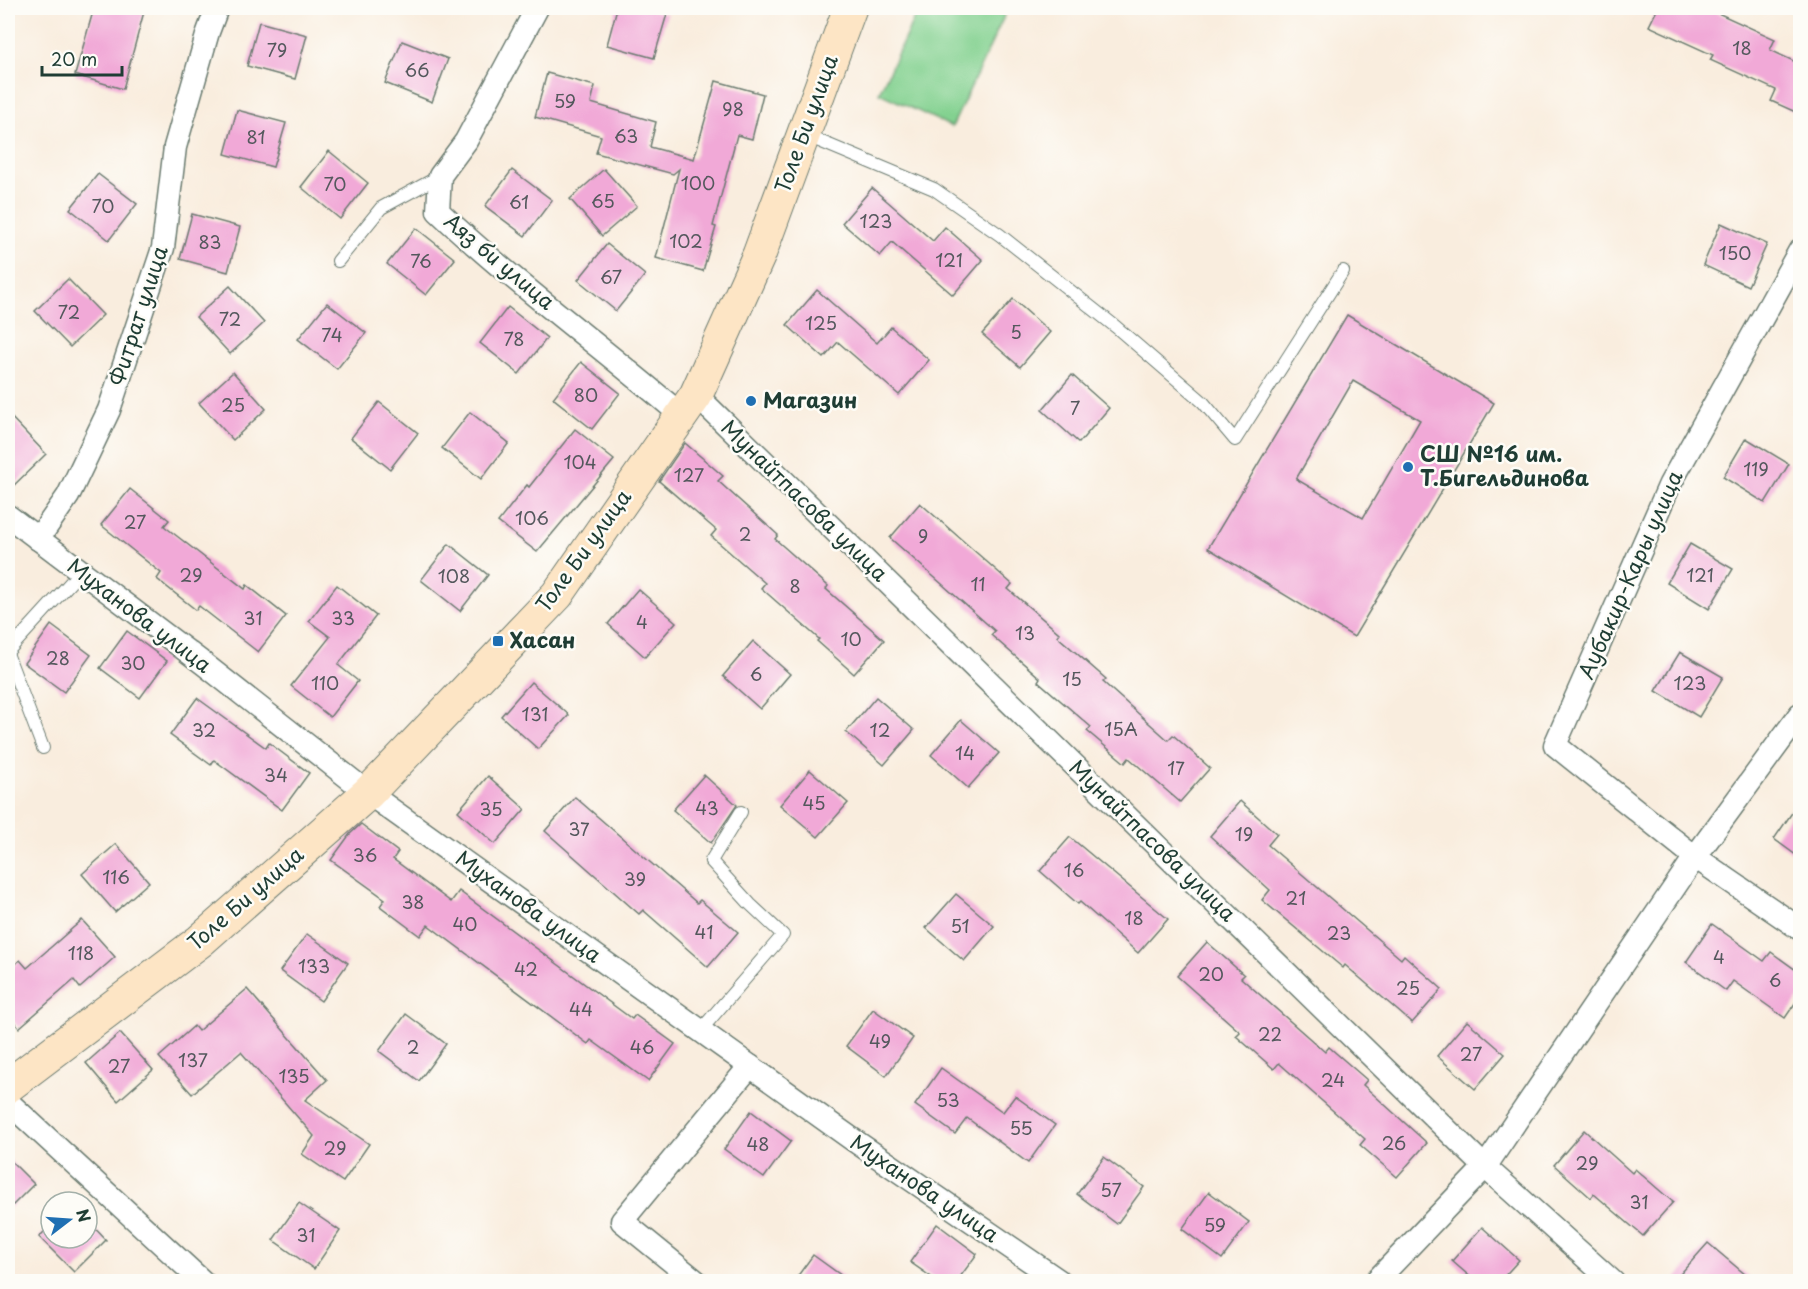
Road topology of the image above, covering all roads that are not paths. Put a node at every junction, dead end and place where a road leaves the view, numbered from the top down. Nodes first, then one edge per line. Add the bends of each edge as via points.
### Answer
1 (217, 8) edge
2 (537, 8) edge
3 (850, 8) edge
4 (804, 134) junction
5 (440, 176) junction
6 (1800, 250) edge
7 (338, 261) dead end
8 (1343, 271) dead end
9 (688, 405) junction
10 (8, 516) edge
11 (38, 539) junction
12 (81, 571) junction
13 (8, 651) edge
14 (8, 656) edge
15 (1800, 714) edge
16 (43, 748) dead end
17 (368, 793) junction
18 (741, 812) dead end
19 (1695, 857) junction
20 (1800, 928) edge
21 (700, 1031) junction
22 (750, 1066) junction
23 (8, 1086) edge
24 (8, 1102) edge
25 (1485, 1167) junction
26 (203, 1281) edge
27 (698, 1281) edge
28 (1061, 1281) edge
29 (1375, 1281) edge
30 (1613, 1281) edge

1 - 11 street, Фитрат улица via 175,147 163,248 109,410 68,496
2 - 5 street via 466,141
3 - 4 street, Толе Би улица
4 - 8 lane via 934,189 1000,235 1203,402 1235,440
4 - 9 street, Толе Би улица via 759,255
5 - 7 lane via 381,208
5 - 9 street, Аяз би улица via 438,211 476,247 625,367
6 - 19 street, Аубакир-Кары улица via 1670,484 1555,745
9 - 17 street, Толе Би улица via 557,596
9 - 25 street, Мунайтпасова улица
10 - 11 street, Муханова улица
11 - 12 street, Муханова улица
12 - 13 lane
12 - 17 street, Муханова улица
14 - 16 lane
15 - 19 street
17 - 21 street, Муханова улица
17 - 23 street, Толе Би улица via 200,941
18 - 21 lane via 711,861 783,935
19 - 20 street
19 - 25 street
21 - 22 street, Муханова улица
22 - 27 street via 622,1221
22 - 28 street, Муханова улица
24 - 26 street
25 - 29 street
25 - 30 street, Мунайтпасова улица

